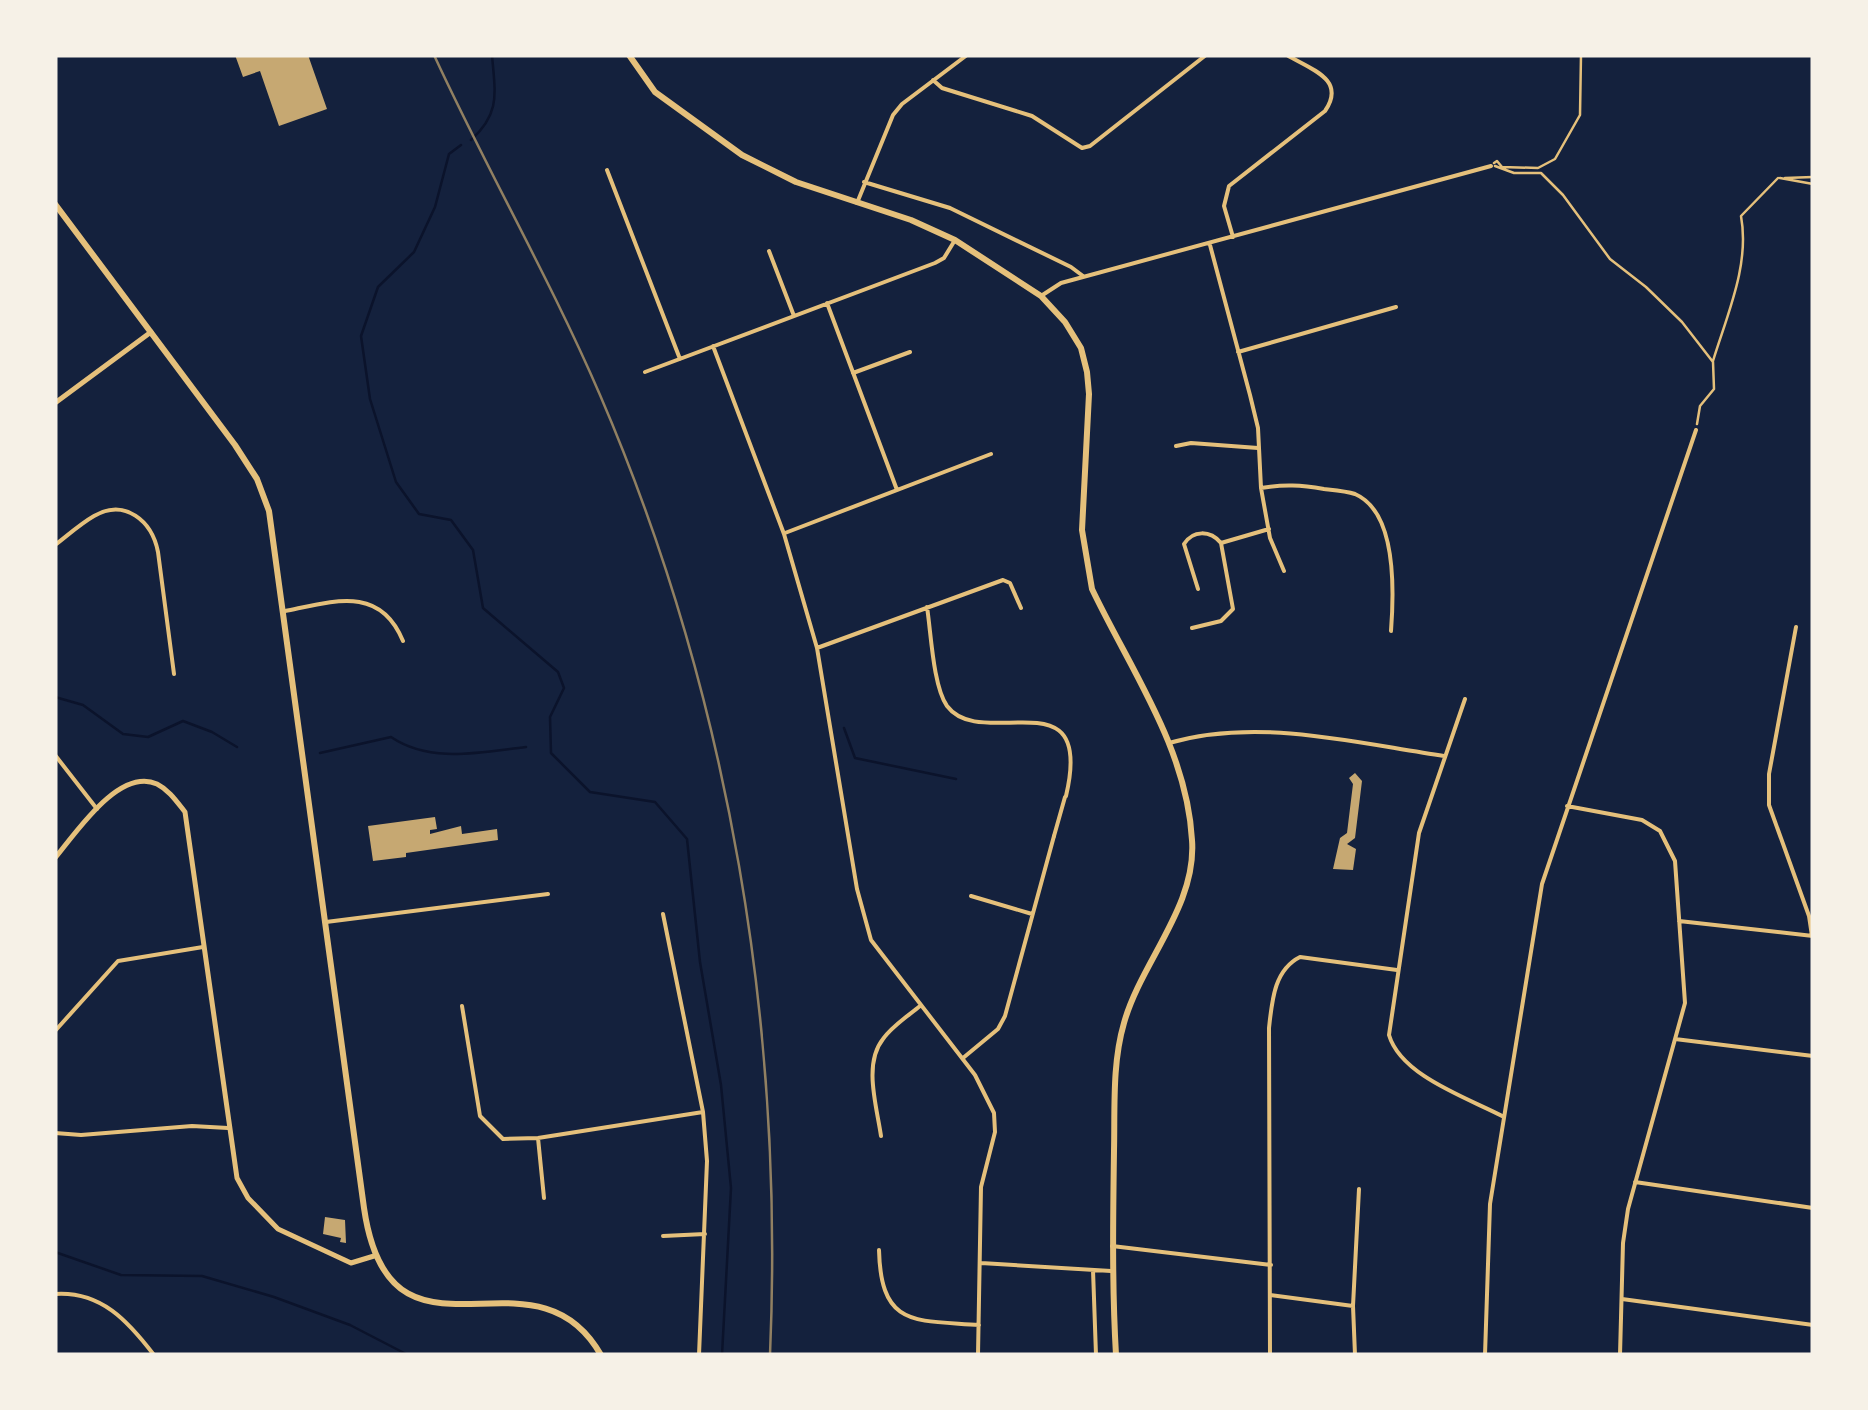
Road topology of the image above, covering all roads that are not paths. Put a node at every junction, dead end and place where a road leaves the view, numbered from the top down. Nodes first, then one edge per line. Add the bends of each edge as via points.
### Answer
1 (629, 55) edge
2 (967, 55) edge
3 (1206, 55) edge
4 (1287, 55) edge
5 (933, 80) junction
6 (1491, 166) dead end
7 (607, 170) dead end
8 (864, 182) junction
9 (858, 203) junction
10 (55, 204) edge
11 (1234, 237) junction
12 (955, 240) junction
13 (1209, 243) junction
14 (769, 251) dead end
15 (1084, 277) junction
16 (1040, 296) junction
17 (827, 303) junction
18 (1396, 307) dead end
19 (794, 316) junction
20 (152, 332) junction
21 (713, 346) junction
22 (910, 352) dead end
23 (1238, 352) junction
24 (680, 359) junction
25 (646, 372) dead end
26 (853, 374) junction
27 (55, 403) edge
28 (1696, 430) road end
29 (1176, 446) dead end
30 (1258, 448) junction
31 (991, 454) dead end
32 (1261, 488) junction
33 (897, 490) junction
34 (1269, 529) junction
35 (784, 534) junction
36 (56, 543) edge
37 (1220, 543) junction
38 (1284, 570) dead end
39 (1198, 588) dead end
40 (927, 607) junction
41 (1021, 608) dead end
42 (286, 611) junction
43 (1796, 627) dead end
44 (1192, 628) dead end
45 (1391, 631) dead end
46 (403, 642) dead end
47 (818, 648) junction
48 (174, 674) dead end
49 (1464, 699) dead end
50 (1169, 743) junction
51 (55, 756) edge
52 (1444, 756) junction
53 (1567, 806) junction
54 (97, 808) junction
55 (55, 858) edge
56 (548, 894) dead end
57 (971, 896) dead end
58 (663, 914) dead end
59 (1032, 914) junction
60 (1679, 920) junction
61 (326, 922) junction
62 (1812, 936) edge
63 (202, 947) junction
64 (1397, 970) junction
65 (462, 1006) dead end
66 (920, 1006) junction
67 (55, 1030) edge
68 (1675, 1039) junction
69 (1813, 1056) edge
70 (963, 1058) junction
71 (703, 1112) junction
72 (1504, 1116) junction
73 (228, 1128) junction
74 (55, 1133) edge
75 (881, 1136) dead end
76 (538, 1138) junction
77 (1636, 1182) junction
78 (1359, 1188) dead end
79 (544, 1198) dead end
80 (1813, 1208) edge
81 (704, 1234) junction
82 (664, 1236) dead end
83 (1112, 1246) junction
84 (879, 1250) dead end
85 (374, 1256) junction
86 (980, 1263) junction
87 (1271, 1265) junction
88 (1093, 1270) junction
89 (1111, 1272) junction
90 (55, 1294) edge
91 (1270, 1296) junction
92 (1622, 1299) junction
93 (1353, 1306) junction
94 (979, 1325) junction
95 (1813, 1325) edge
96 (154, 1355) edge
97 (601, 1355) edge
98 (699, 1355) edge
99 (978, 1355) edge
100 (1096, 1355) edge
101 (1116, 1355) edge
102 (1270, 1355) edge
103 (1354, 1355) edge
104 (1485, 1355) edge
105 (1620, 1355) edge

1 - 9 main road via 655,92 730,148
2 - 5 street
3 - 5 street via 1082,148 1032,116
4 - 11 street via 1330,81 1332,101 1230,186 1224,206
5 - 8 street via 893,115
6 - 11 street
7 - 24 street
8 - 9 street
8 - 15 street via 968,215
9 - 12 main road
10 - 20 main road
11 - 13 street
12 - 16 main road
12 - 17 street via 935,263
13 - 15 street
13 - 23 street
14 - 19 street
15 - 16 street
16 - 50 main road via 1081,348 1087,372 1082,530 1092,589
17 - 19 street
17 - 26 street
18 - 23 street
19 - 21 street
20 - 27 street
20 - 42 main road via 257,479 274,532
21 - 24 street
21 - 35 street
22 - 26 street
23 - 30 street
24 - 25 street
26 - 33 street
28 - 53 street
29 - 30 street
30 - 32 street
31 - 33 street
32 - 34 street
32 - 45 street via 1289,483 1354,494 1373,506 1384,524
33 - 35 street
34 - 37 street
34 - 38 street
35 - 47 street
36 - 48 street via 93,516 114,510 147,524 158,552
37 - 39 street via 1205,532 1185,540
37 - 44 street via 1233,609
40 - 41 street via 1004,580
40 - 47 street
40 - 59 street via 945,703 962,718 1033,723 1067,740 1072,760 1066,796
42 - 46 street via 360,600 378,606
42 - 61 main road
43 - 62 street via 1769,805
47 - 66 street via 863,916 871,940
49 - 52 street
50 - 52 street via 1246,730
50 - 83 main road via 1188,809 1191,862 1119,1045
51 - 54 street
52 - 64 street via 1420,833
53 - 60 street via 1642,820 1660,831 1676,861
53 - 72 street via 1542,884
54 - 55 street
54 - 63 street via 136,780 156,784 187,814
56 - 61 street
57 - 59 street
58 - 71 street
59 - 70 street via 1002,1023
60 - 62 street
60 - 68 street via 1686,989
61 - 85 main road
63 - 67 street via 118,961
63 - 73 street
64 - 72 street via 1389,1026 1396,1053 1420,1073
64 - 87 street via 1300,957 1284,967 1269,1028
65 - 76 street via 480,1116 503,1139
66 - 70 street
66 - 75 street via 875,1052
68 - 69 street
68 - 77 street
70 - 86 street via 994,1113 981,1188
71 - 76 street
71 - 81 street
72 - 104 street via 1490,1204
73 - 74 street
73 - 85 street via 241,1188 268,1221 344,1261
76 - 79 street
77 - 80 street
77 - 92 street via 1625,1226
78 - 93 street
81 - 82 street
81 - 98 street
83 - 87 street
83 - 89 main road
84 - 94 street via 884,1294 899,1312 917,1320
85 - 97 main road via 391,1280 426,1302 552,1308 572,1320
86 - 88 street
86 - 94 street
87 - 91 street
88 - 89 street
88 - 100 street
89 - 101 main road
90 - 96 street via 104,1304
91 - 93 street
91 - 102 street
92 - 95 street
92 - 105 street
93 - 103 street
94 - 99 street

